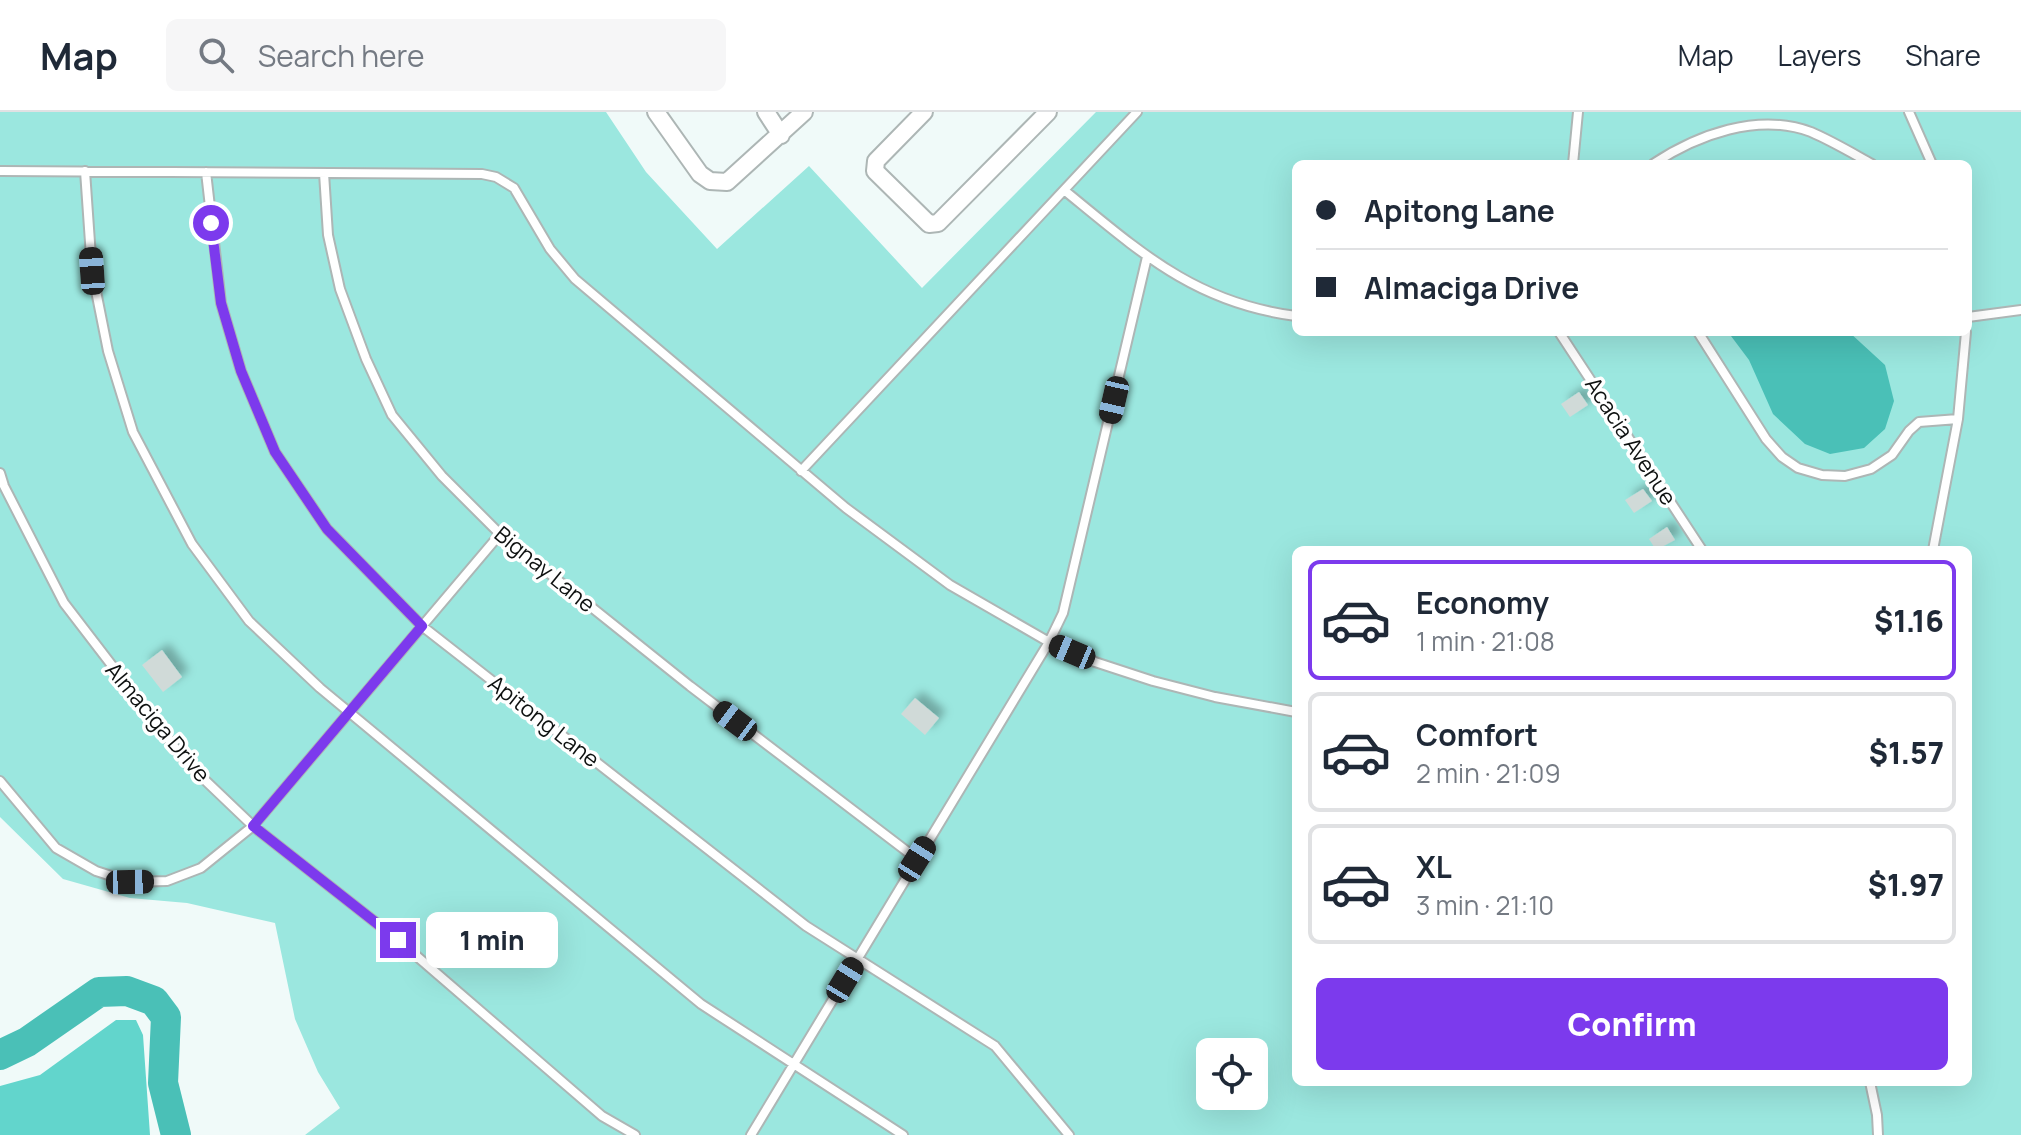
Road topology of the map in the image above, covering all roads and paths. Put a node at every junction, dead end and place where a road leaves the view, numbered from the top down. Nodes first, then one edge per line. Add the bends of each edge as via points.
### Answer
1 (656, 112) edge
2 (766, 112) edge
3 (804, 112) edge
4 (924, 112) edge
5 (1048, 112) edge
6 (1137, 112) edge
7 (1578, 112) edge
8 (1909, 112) edge
9 (781, 135) junction
10 (1573, 160) edge
11 (1660, 160) edge
12 (1864, 160) edge
13 (1930, 160) edge
14 (0, 171) edge
15 (85, 171) junction
16 (206, 172) junction
17 (324, 173) junction
18 (1064, 190) junction
19 (1147, 257) junction
20 (2021, 310) edge
21 (1292, 315) edge
22 (1972, 316) edge
23 (1562, 336) edge
24 (1701, 336) edge
25 (1966, 336) edge
26 (1958, 419) junction
27 (801, 471) junction
28 (0, 473) edge
29 (500, 534) junction
30 (1699, 546) edge
31 (1934, 546) edge
32 (422, 626) junction
33 (1049, 642) junction
34 (349, 711) junction
35 (1292, 711) edge
36 (0, 781) edge
37 (253, 826) junction
38 (917, 859) junction
39 (857, 960) junction
40 (794, 1064) junction
41 (1871, 1086) edge
42 (635, 1135) edge
43 (751, 1135) edge
44 (903, 1135) edge
45 (1069, 1135) edge
46 (1878, 1135) edge

1 - 9 street via 710,181 727,182
2 - 9 street
3 - 9 street
4 - 5 street via 874,166 929,224 938,223
6 - 18 lane
7 - 10 lane
8 - 13 lane
11 - 12 lane via 1697,140 1759,124 1810,132
14 - 15 lane
15 - 16 lane
15 - 34 lane via 92,271 108,351 133,432 192,544 249,621
16 - 17 lane
16 - 32 lane, Apitong Lane via 221,303 241,371 275,452 327,529
17 - 27 lane via 482,174 505,182 575,279
17 - 29 lane, Bignay Lane via 328,235 340,289 392,415
18 - 19 lane
18 - 27 lane
19 - 21 lane via 1211,295
19 - 33 lane via 1063,613
20 - 22 lane
23 - 30 lane, Acacia Avenue
24 - 26 lane via 1766,439 1798,468 1845,476 1871,469 1892,455 1919,422
25 - 26 lane
26 - 31 lane
27 - 33 lane via 950,585
28 - 37 lane, Almaciga Drive via 64,603 186,762
29 - 32 lane
29 - 38 lane, Bignay Lane
32 - 34 lane
32 - 39 lane, Apitong Lane via 806,926
33 - 35 lane via 1153,681
33 - 38 lane
34 - 37 lane
34 - 40 lane via 701,1004
36 - 37 lane via 56,848 96,871 130,882 167,881 201,868
37 - 42 lane, Almaciga Drive via 398,940 602,1116
38 - 39 lane
39 - 40 lane
39 - 45 lane, Apitong Lane via 995,1046
40 - 43 lane
40 - 44 lane
41 - 46 lane

